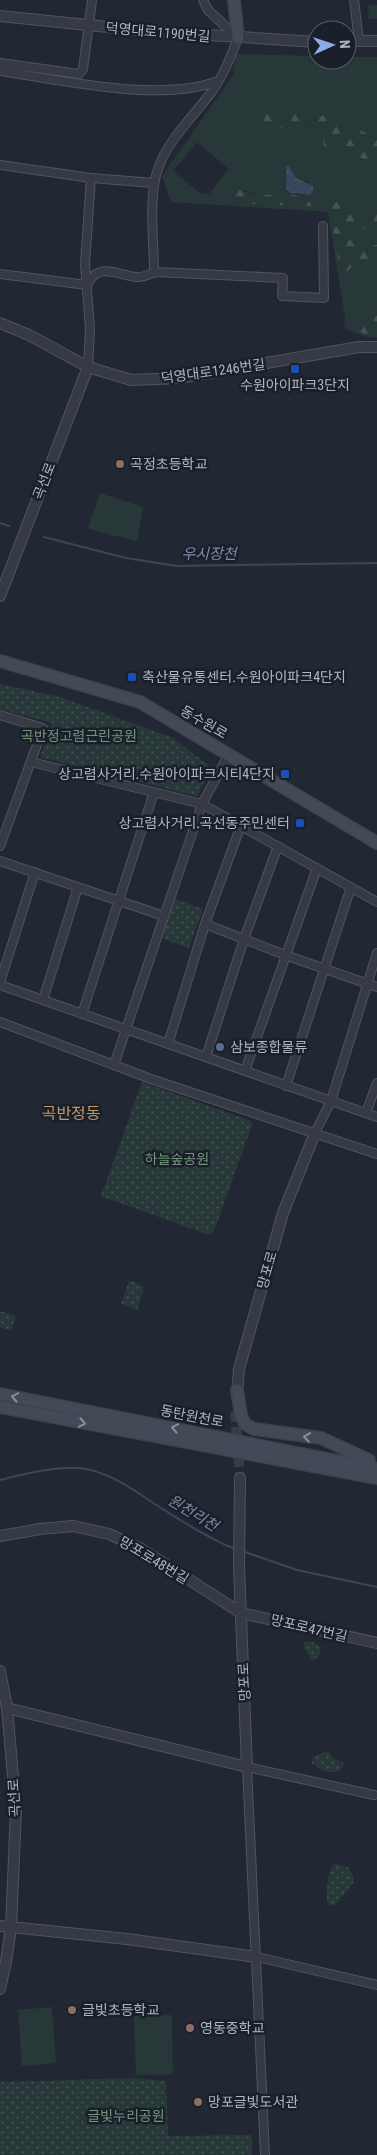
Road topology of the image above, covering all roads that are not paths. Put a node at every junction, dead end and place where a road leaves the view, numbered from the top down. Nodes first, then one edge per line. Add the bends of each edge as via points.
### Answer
1 (92, 0) edge
2 (203, 0) edge
3 (234, 0) edge
4 (354, 0) edge
5 (0, 16) edge
6 (88, 26) junction
7 (238, 38) junction
8 (307, 41) edge
9 (359, 41) joint
10 (377, 41) edge
11 (0, 62) edge
12 (0, 71) edge
13 (218, 80) junction
14 (0, 165) edge
15 (91, 178) junction
16 (154, 183) junction
17 (323, 226) dead end
18 (154, 272) junction
19 (0, 274) edge
20 (87, 285) junction
21 (0, 323) edge
22 (377, 347) edge
23 (88, 367) junction
24 (0, 596) edge
25 (0, 661) edge
26 (0, 715) edge
27 (229, 754) junction
28 (31, 762) junction
29 (154, 792) junction
30 (202, 804) junction
31 (241, 825) junction
32 (377, 842) edge
33 (0, 846) edge
34 (278, 846) junction
35 (0, 861) edge
36 (316, 868) junction
37 (35, 872) junction
38 (78, 887) junction
39 (351, 887) junction
40 (119, 900) junction
41 (377, 902) edge
42 (164, 916) junction
43 (205, 924) junction
44 (244, 939) junction
45 (377, 953) edge
46 (285, 955) junction
47 (324, 969) junction
48 (0, 984) edge
49 (367, 984) junction
50 (377, 987) edge
51 (42, 1000) junction
52 (82, 1014) junction
53 (0, 1022) edge
54 (126, 1029) junction
55 (168, 1044) junction
56 (206, 1057) junction
57 (114, 1065) junction
58 (245, 1071) junction
59 (377, 1083) edge
60 (286, 1086) junction
61 (331, 1102) junction
62 (366, 1113) junction
63 (377, 1117) edge
64 (315, 1133) junction
65 (377, 1154) edge
66 (237, 1390) junction
67 (0, 1394) edge
68 (0, 1407) edge
69 (235, 1412) tunnel mouth
70 (193, 1432) junction
71 (191, 1444) junction
72 (373, 1460) edge
73 (377, 1469) edge
74 (240, 1478) tunnel mouth
75 (377, 1478) edge
76 (377, 1486) edge
77 (0, 1536) edge
78 (241, 1613) junction
79 (377, 1643) edge
80 (0, 1670) edge
81 (3, 1707) edge
82 (247, 1767) junction
83 (374, 1795) dead end
84 (0, 1926) edge
85 (11, 1927) junction
86 (257, 1958) junction
87 (377, 1985) edge
88 (0, 1989) edge
89 (265, 2155) edge

1 - 6 street
2 - 7 street via 208,10
3 - 7 main road
4 - 9 street
5 - 6 street, 덕영대로1190번길
6 - 7 street, 덕영대로1190번길
6 - 11 street via 83,70 79,74
7 - 8 street, 덕영대로1190번길
7 - 13 street
9 - 10 street
12 - 13 street via 111,88 156,90 203,86
13 - 16 street via 164,154
14 - 15 street
15 - 16 street
15 - 20 street via 84,264
16 - 18 street
17 - 18 street via 324,298 282,296 283,278
18 - 20 street via 138,278 103,271 91,277
19 - 20 street
20 - 23 street
21 - 23 street, 덕영대로1246번길
22 - 23 street, 덕영대로1246번길 via 359,347 180,378 131,380
23 - 24 street, 곡선로
25 - 27 main road, 동수원로 via 140,702
26 - 28 street via 43,728
27 - 30 street
27 - 32 main road, 동수원로
28 - 29 street
28 - 33 street
29 - 30 street
29 - 40 street
30 - 31 street
30 - 42 street
31 - 34 street
31 - 43 street
34 - 36 street
34 - 44 street
35 - 37 street
36 - 39 street
36 - 46 street
37 - 38 street
37 - 48 street
38 - 40 street
38 - 51 street
39 - 41 street
39 - 47 street
40 - 42 street
40 - 52 street
42 - 54 street
43 - 44 street
43 - 55 street
44 - 46 street
44 - 56 street
45 - 49 street
46 - 47 street
46 - 58 street
47 - 49 street
47 - 60 street
48 - 51 street
49 - 50 street
49 - 61 street
51 - 52 street
52 - 54 street
53 - 57 street
54 - 55 street
54 - 57 street
55 - 56 street
56 - 58 street
57 - 64 street
58 - 60 street
59 - 62 street
60 - 61 street
61 - 62 street
61 - 64 street
62 - 63 street
64 - 65 street
64 - 66 street, 망포로 via 283,1214 239,1369
66 - 69 street, 망포로
72 -> 66 main road via 321,1438 254,1429 245,1424 241,1415
70 -> 67 main road, 동탄원천로
68 -> 71 main road, 동탄원천로
70 - 72 main road
70 - 73 main road, 동탄원천로
71 - 75 main road, 동탄원천로
71 - 76 main road via 254,1461
74 - 78 street, 망포로
77 - 78 street, 망포로48번길 via 73,1526 110,1534 140,1548
78 - 79 street, 망포로47번길
78 - 82 street, 망포로
80 - 81 street, 곡선로
81 - 82 street
81 - 85 street, 곡선로 via 16,1810
82 - 83 street
82 - 86 street
84 - 85 street
85 - 86 street
85 - 88 street, 곡선로
86 - 87 street
86 - 89 street

